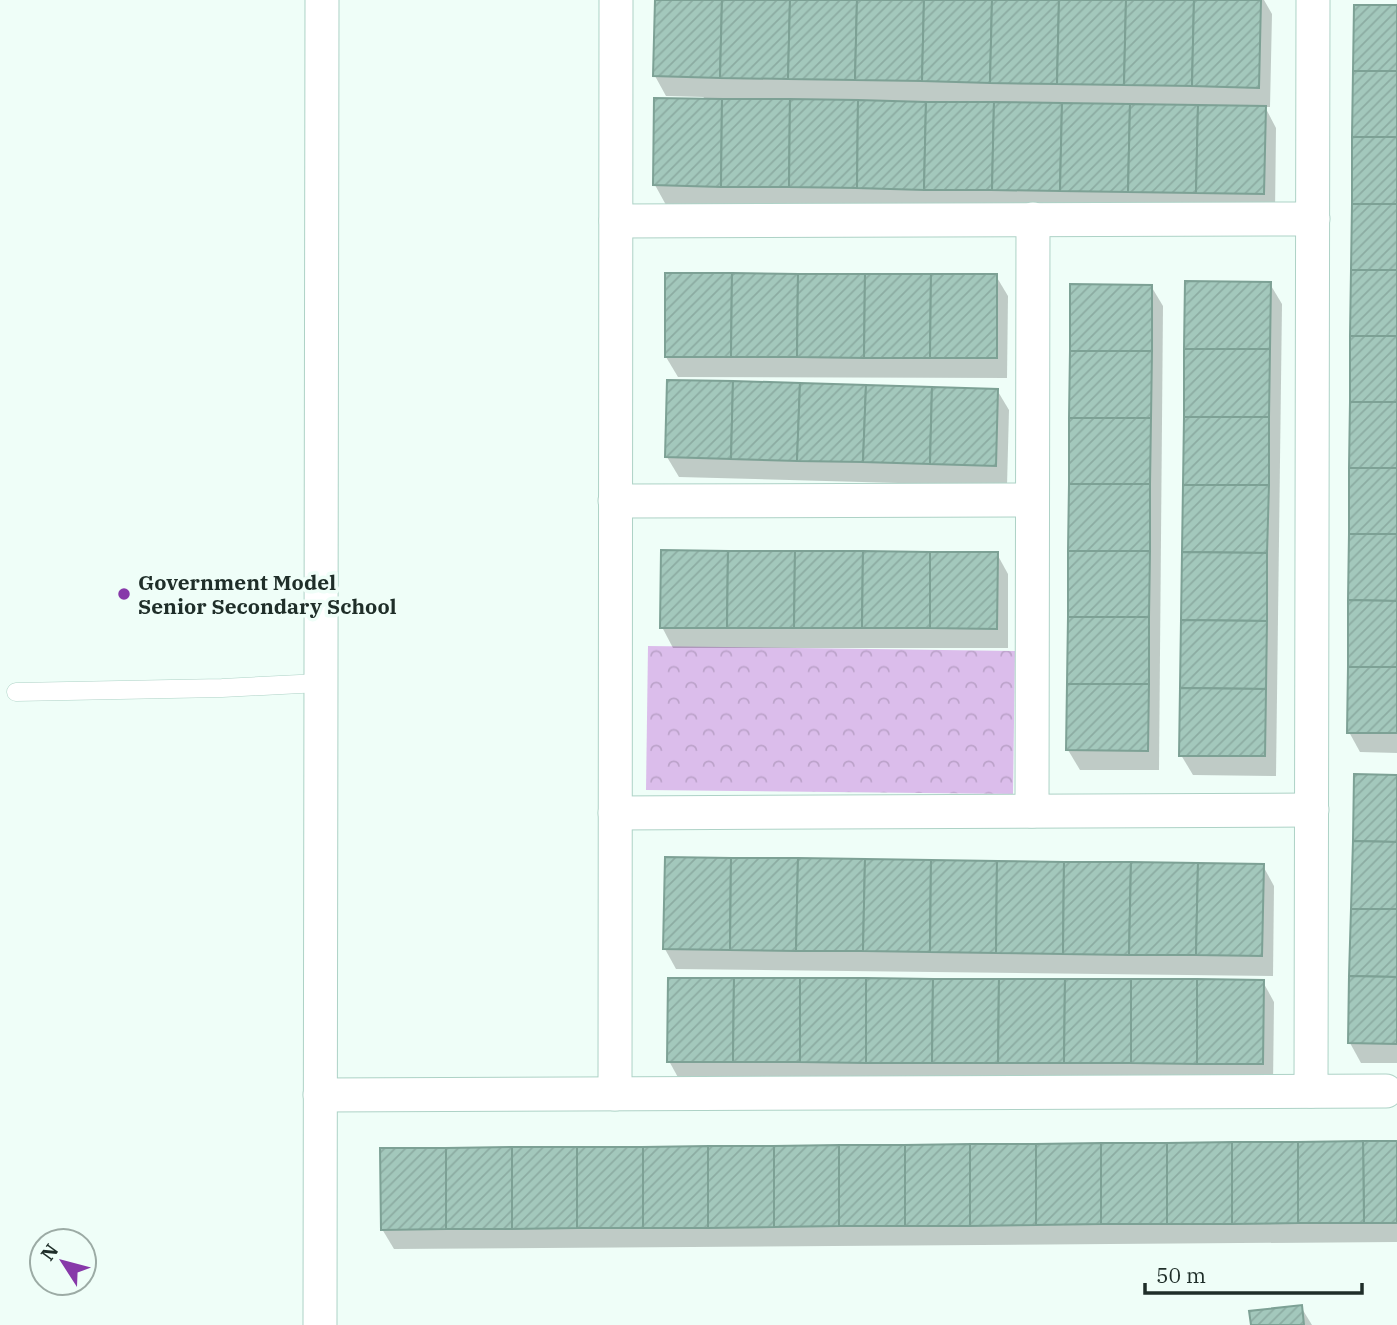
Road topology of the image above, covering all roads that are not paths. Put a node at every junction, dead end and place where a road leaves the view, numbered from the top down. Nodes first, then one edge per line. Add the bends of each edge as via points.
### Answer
1 (322, 0) edge
2 (616, 0) edge
3 (1313, 0) edge
4 (1033, 219) junction
5 (1313, 219) junction
6 (616, 221) junction
7 (1032, 500) junction
8 (615, 501) junction
9 (320, 683) junction
10 (16, 692) dead end
11 (1312, 810) junction
12 (1032, 811) junction
13 (615, 813) junction
14 (1311, 1091) junction
15 (1386, 1091) dead end
16 (615, 1094) junction
17 (320, 1095) junction
18 (320, 1325) edge

1 - 9 street
2 - 6 street
3 - 5 street
4 - 5 street
4 - 6 street
4 - 7 street
5 - 11 street
6 - 8 street
7 - 8 street
7 - 12 street
8 - 13 street
9 - 10 lane
9 - 17 street
11 - 12 street
11 - 14 street
12 - 13 street
13 - 16 street
14 - 15 street
14 - 16 street
16 - 17 street
17 - 18 street

